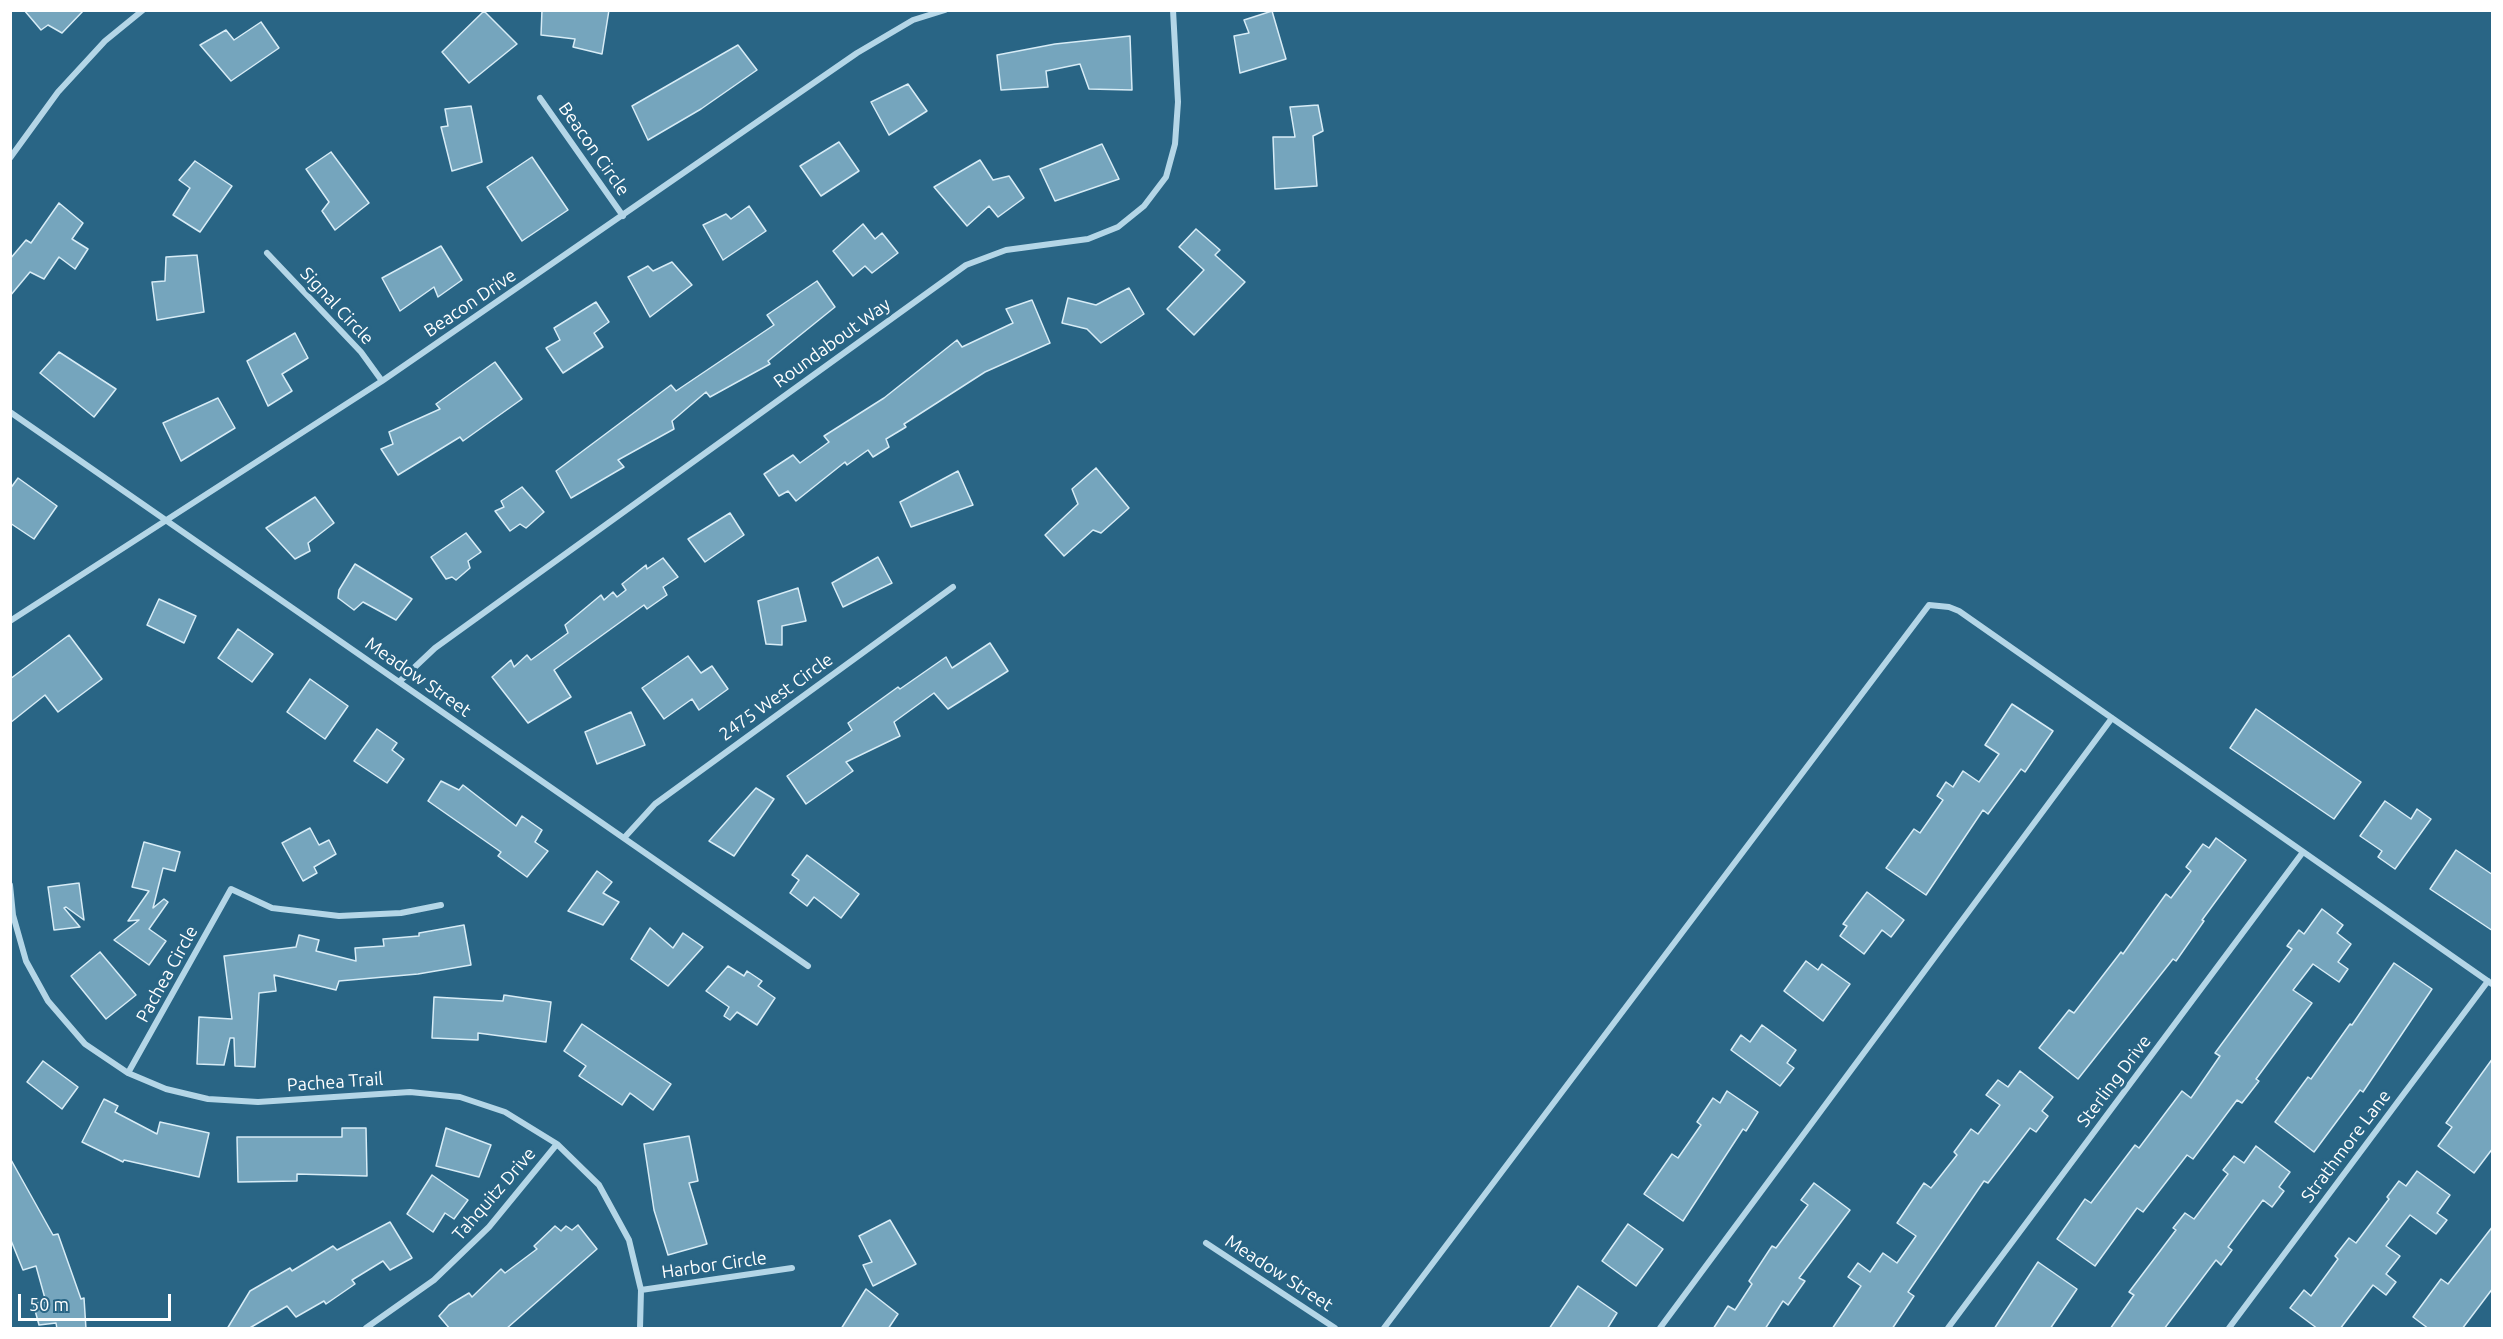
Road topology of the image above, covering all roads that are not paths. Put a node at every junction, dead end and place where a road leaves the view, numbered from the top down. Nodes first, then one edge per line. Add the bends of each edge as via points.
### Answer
1 (143, 10) edge
2 (945, 10) edge
3 (1173, 10) edge
4 (540, 98) dead end
5 (10, 158) edge
6 (623, 216) junction
7 (267, 253) dead end
8 (382, 381) junction
9 (10, 412) edge
10 (165, 521) junction
11 (953, 586) dead end
12 (10, 621) edge
13 (399, 682) junction
14 (2112, 718) junction
15 (624, 838) junction
16 (2303, 852) junction
17 (10, 885) edge
18 (441, 905) dead end
19 (808, 966) dead end
20 (2490, 982) edge
21 (128, 1073) junction
22 (557, 1144) junction
23 (1206, 1243) dead end
24 (792, 1268) dead end
25 (641, 1290) junction
26 (366, 1329) edge
27 (640, 1329) edge
28 (1335, 1329) edge
29 (1384, 1329) edge
30 (1660, 1329) edge
31 (1948, 1329) edge
32 (2229, 1329) edge

1 - 5 street via 105,41 58,92
2 - 6 street, Beacon Drive via 913,20 857,52
3 - 13 street, Roundabout Way via 1178,102 1175,144 1166,177 1144,207 1118,227 1088,239 1006,250 966,265 435,648
4 - 6 street, Beacon Circle
6 - 8 street, Beacon Drive
7 - 8 street, Signal Circle via 361,352
8 - 10 street, Beacon Drive
9 - 10 street, Meadow Street
10 - 12 street, Beacon Drive
10 - 13 street, Meadow Street
11 - 15 street, 2475 West Circle via 655,804
13 - 15 street, Meadow Street
14 - 16 street
14 - 29 street via 1959,611 1929,605
14 - 30 street
15 - 19 street, Meadow Street
16 - 20 street
16 - 31 street, Sterling Drive
17 - 21 street, Pachea Trail via 13,915 26,961 48,1001 85,1044
18 - 21 street, Pachea Circle via 401,913 339,916 272,908 231,890
20 - 32 street, Strathmore Lane
21 - 22 street, Pachea Trail via 166,1089 208,1099 258,1102 410,1092 460,1097 505,1112
22 - 25 street, Pachea Trail via 599,1185 629,1240
22 - 26 street, Tahquitz Drive via 489,1227 434,1280
23 - 28 street, Meadow Street
24 - 25 street, Harbor Circle
25 - 27 street, Pachea Trail

